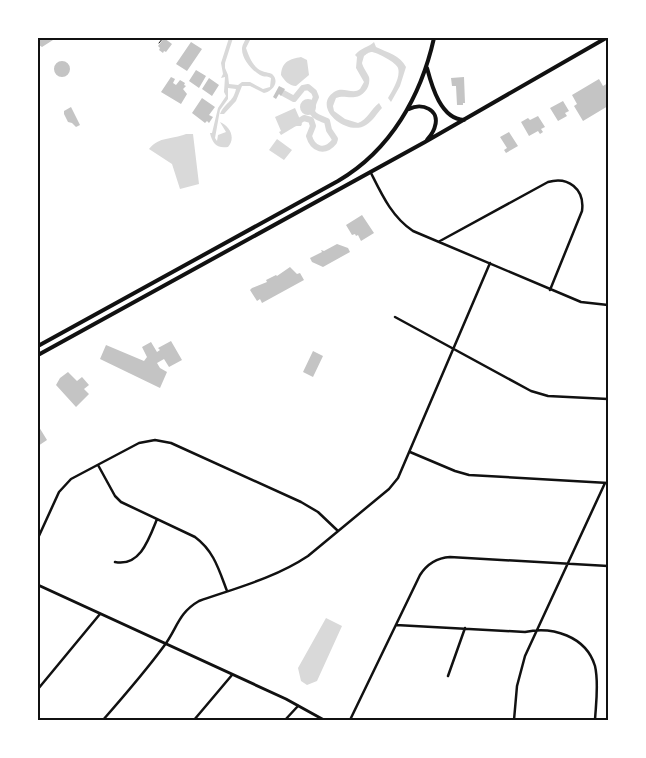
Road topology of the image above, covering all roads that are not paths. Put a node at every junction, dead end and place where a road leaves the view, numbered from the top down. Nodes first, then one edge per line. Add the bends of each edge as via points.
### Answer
1 (434, 38) edge
2 (606, 38) edge
3 (427, 66) junction
4 (407, 110) junction
5 (465, 120) junction
6 (425, 142) junction
7 (371, 172) junction
8 (439, 242) junction
9 (490, 263) junction
10 (550, 290) junction
11 (608, 305) edge
12 (395, 317) dead end
13 (38, 346) edge
14 (452, 348) junction
15 (38, 355) edge
16 (608, 399) edge
17 (410, 452) junction
18 (98, 465) junction
19 (607, 483) edge
20 (157, 520) junction
21 (338, 532) junction
22 (38, 538) edge
23 (114, 562) dead end
24 (568, 564) junction
25 (608, 566) edge
26 (38, 585) edge
27 (227, 591) junction
28 (100, 614) junction
29 (396, 625) junction
30 (465, 628) junction
31 (538, 629) junction
32 (166, 644) junction
33 (232, 675) junction
34 (448, 676) dead end
35 (38, 689) edge
36 (298, 706) junction
37 (103, 720) edge
38 (194, 720) edge
39 (285, 720) edge
40 (324, 720) edge
41 (350, 720) edge
42 (514, 720) edge
43 (595, 720) edge

1 - 3 main road
2 - 5 main road
3 - 4 main road
3 - 5 main road via 431,84 442,105 455,118
4 - 6 main road via 424,106 435,116 435,128
4 - 13 main road via 375,152 341,178
5 - 6 main road
6 - 7 main road
7 - 8 street via 398,220 413,231
7 - 15 main road
8 - 9 street
8 - 10 street via 548,182 572,184 582,198 582,211
9 - 10 street
9 - 14 street
10 - 11 street via 581,302
12 - 14 street
14 - 16 street via 540,395
14 - 17 street
17 - 19 street via 469,475
17 - 21 street via 394,484
18 - 20 street via 121,502
18 - 21 street via 138,443 163,441 310,507
18 - 22 street via 65,485
19 - 24 street
20 - 23 street via 138,555 127,562
20 - 27 street via 202,542 212,553
21 - 27 street via 295,565
24 - 25 street
24 - 29 street via 450,556 436,560 420,575
24 - 31 street
26 - 28 street
27 - 32 street via 189,608 179,619
28 - 32 street
28 - 35 street
29 - 30 street
29 - 41 street
30 - 31 street via 525,632
30 - 34 street
31 - 42 street via 521,668
31 - 43 street via 555,631 584,647 595,666 597,678
32 - 33 street
32 - 37 street
33 - 36 street
33 - 38 street
36 - 39 street
36 - 40 street

